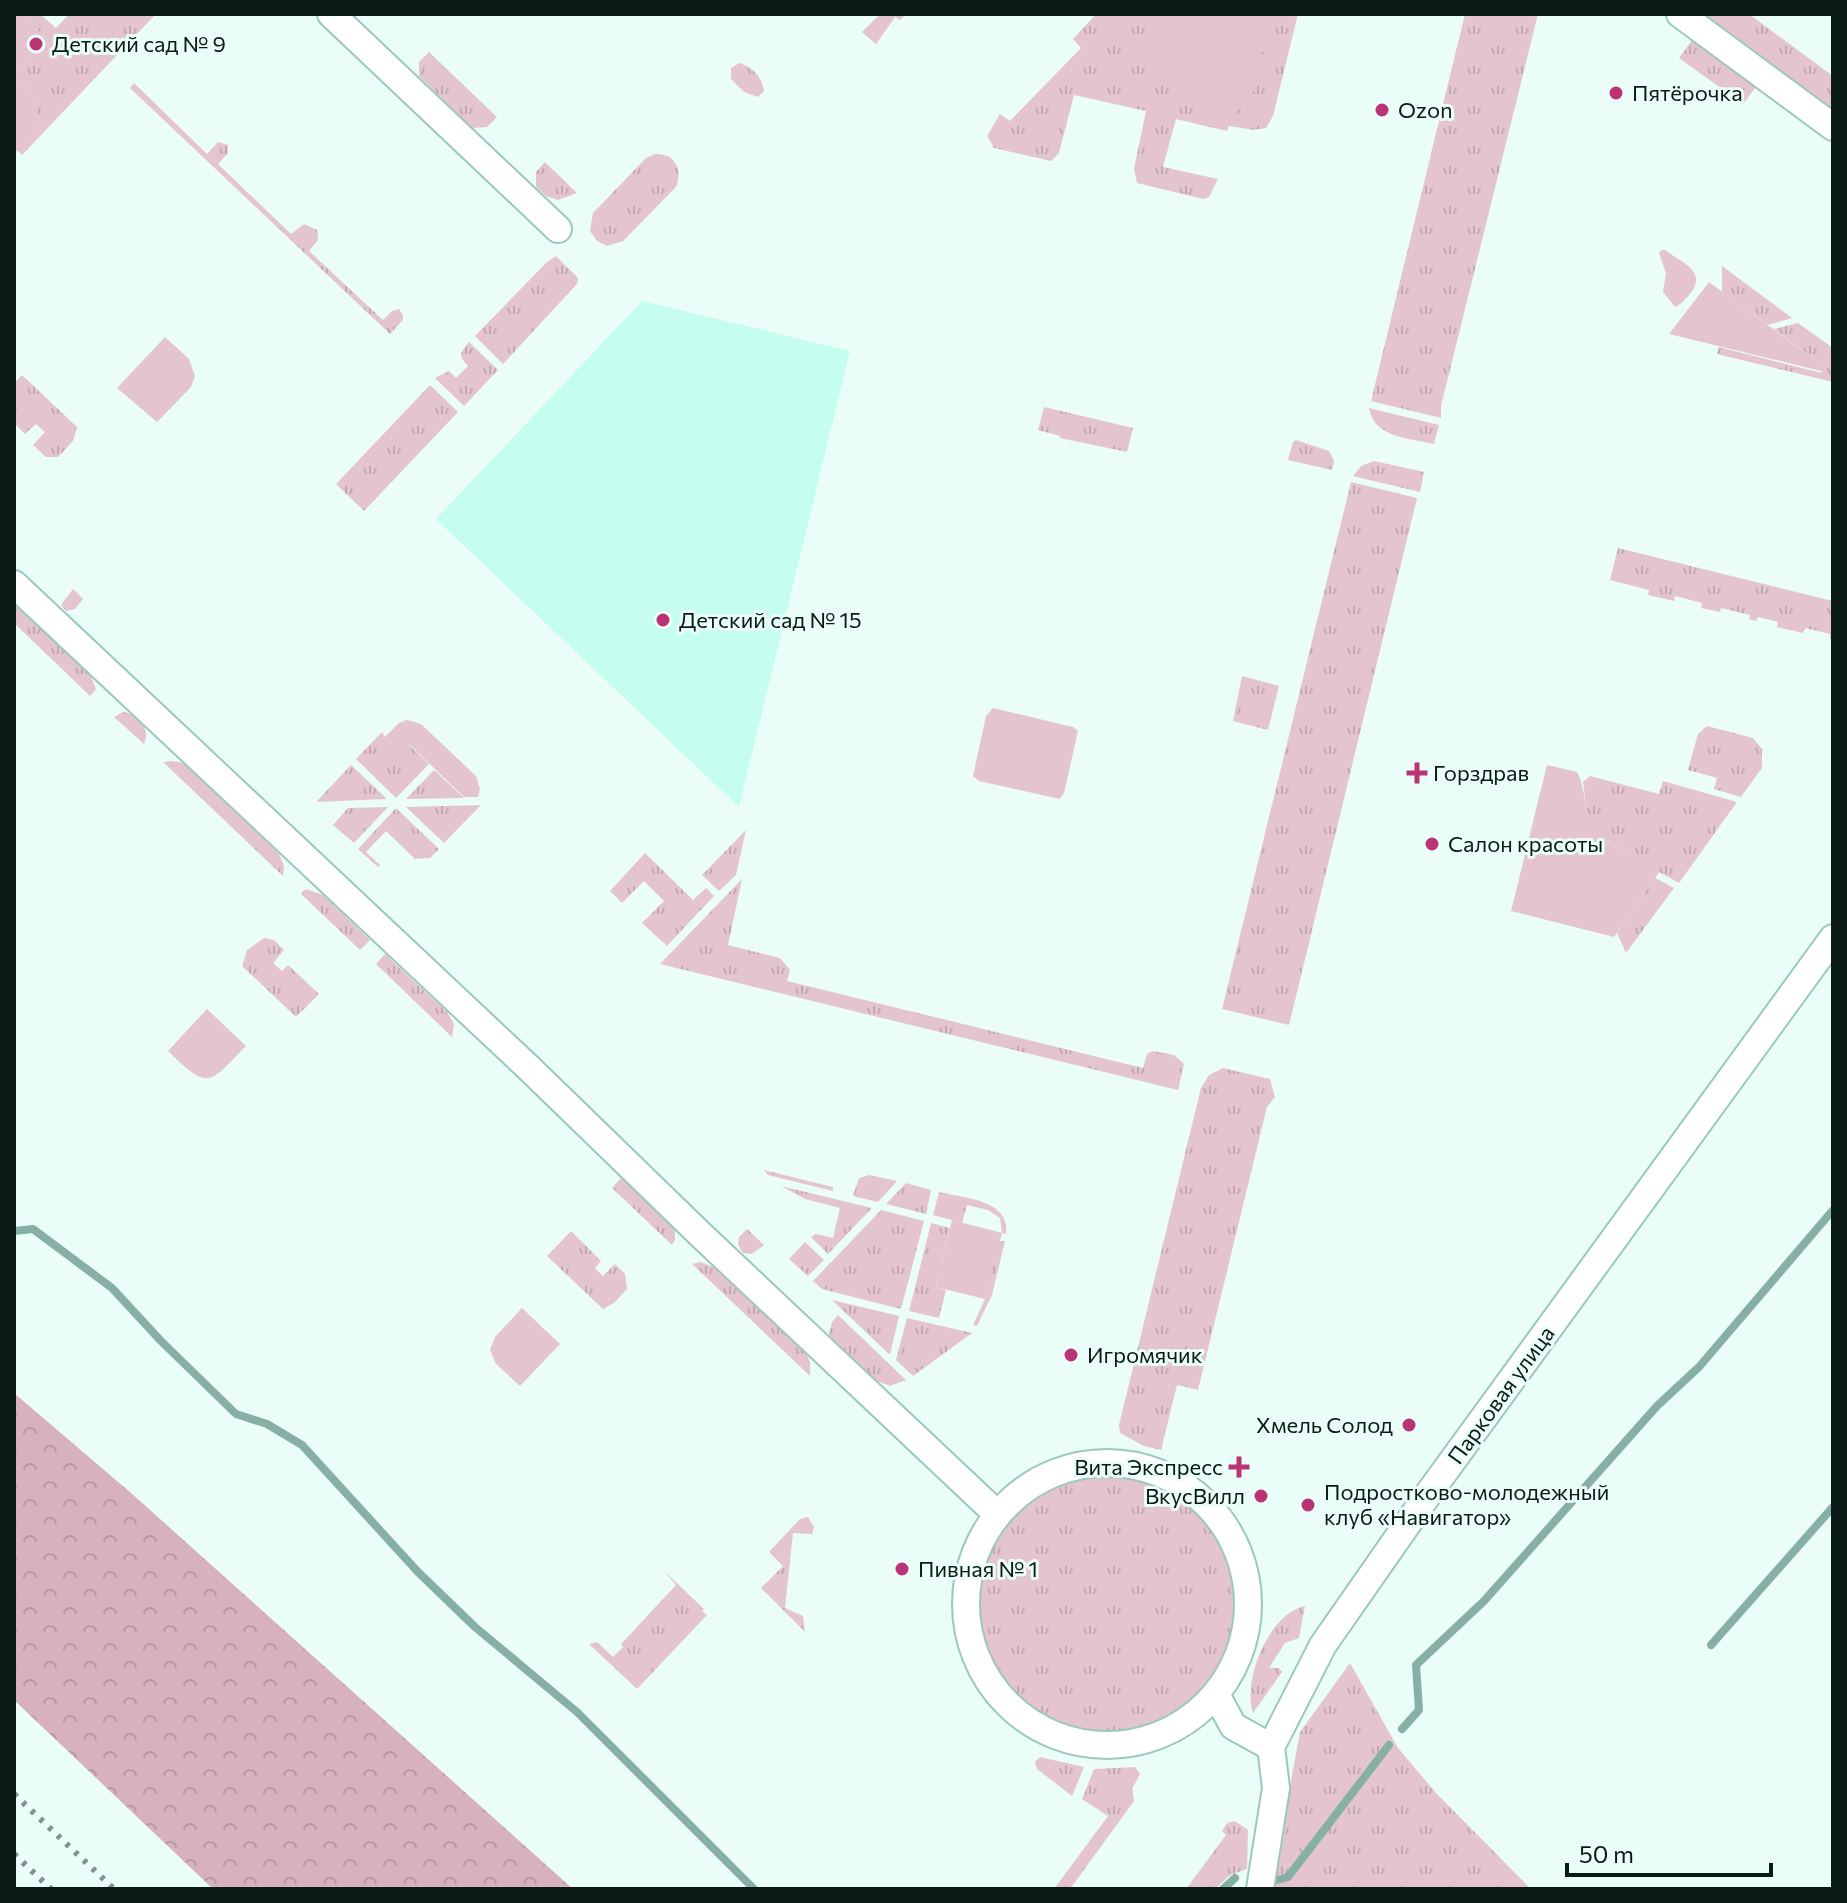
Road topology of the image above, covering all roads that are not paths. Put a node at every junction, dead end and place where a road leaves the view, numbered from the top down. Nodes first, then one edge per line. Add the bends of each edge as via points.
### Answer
1 (331, 14) edge
2 (1680, 14) edge
3 (1833, 127) edge
4 (558, 229) dead end
5 (14, 584) edge
6 (1833, 938) edge
7 (997, 1514) junction
8 (1216, 1694) junction
9 (1271, 1747) junction
10 (1260, 1889) edge

1 - 4 street
2 - 3 street
5 - 7 street
6 - 9 street, Парковая улица via 1369,1576 1323,1645
7 - 8 street via 970,1567 967,1626 988,1680 1029,1722 1086,1744 1117,1745 1167,1732
7 - 8 street via 1033,1482 1079,1465 1124,1463 1186,1486 1214,1512 1235,1543 1249,1597 1239,1654
8 - 9 street via 1233,1726
9 - 10 street via 1276,1788

